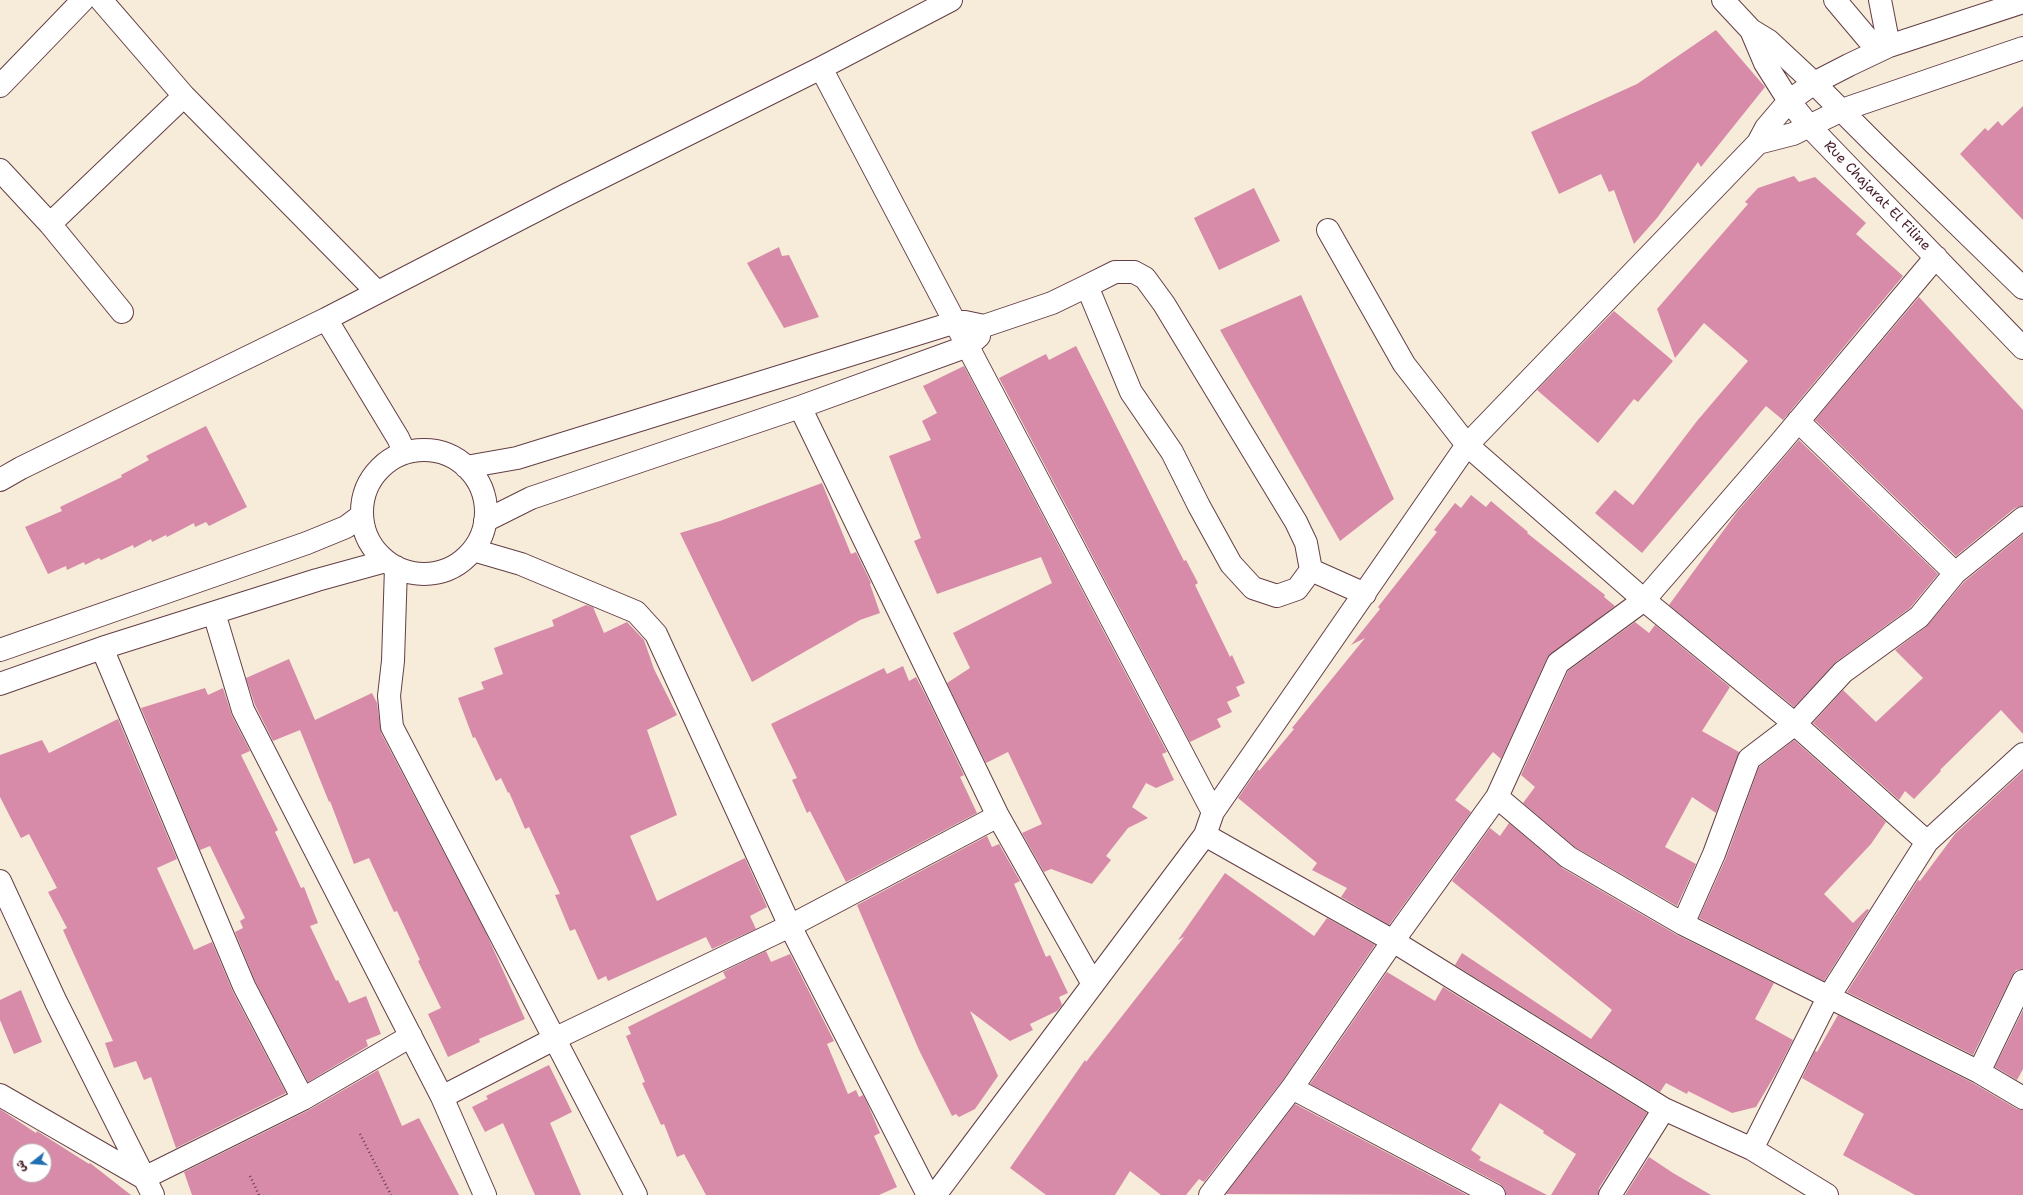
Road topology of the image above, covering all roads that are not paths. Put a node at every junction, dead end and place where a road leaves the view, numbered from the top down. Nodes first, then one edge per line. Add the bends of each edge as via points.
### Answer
1 (83, 0) edge
2 (101, 0) edge
3 (951, 0) edge
4 (1722, 0) edge
5 (1835, 0) edge
6 (1880, 0) edge
7 (2023, 2) edge
8 (1751, 30) junction
9 (2023, 48) edge
10 (1884, 49) junction
11 (821, 68) junction
12 (1814, 83) junction
13 (0, 86) edge
14 (184, 96) junction
15 (1789, 101) junction
16 (1842, 110) junction
17 (1810, 127) junction
18 (1758, 143) junction
19 (0, 170) edge
20 (50, 224) junction
21 (1328, 230) dead end
22 (1936, 256) junction
23 (1087, 286) junction
24 (2023, 288) edge
25 (377, 292) junction
26 (122, 312) dead end
27 (326, 319) junction
28 (956, 322) junction
29 (984, 326) junction
30 (968, 346) junction
31 (2023, 348) edge
32 (800, 407) junction
33 (1798, 421) junction
34 (1467, 445) junction
35 (405, 453) junction
36 (466, 467) junction
37 (0, 480) edge
38 (362, 516) junction
39 (2023, 518) edge
40 (485, 521) junction
41 (472, 550) junction
42 (391, 564) junction
43 (1311, 570) junction
44 (1955, 573) junction
45 (1365, 594) junction
46 (1644, 600) junction
47 (214, 613) junction
48 (102, 648) junction
49 (0, 650) edge
50 (0, 684) edge
51 (1795, 724) junction
52 (2023, 754) edge
53 (1497, 797) junction
54 (1213, 812) junction
55 (998, 816) junction
56 (1205, 836) junction
57 (1927, 842) junction
58 (0, 881) edge
59 (1683, 924) junction
60 (790, 926) junction
61 (1393, 941) junction
62 (2023, 981) edge
63 (1093, 984) junction
64 (1828, 998) junction
65 (411, 1036) junction
66 (554, 1039) junction
67 (1979, 1072) junction
68 (1292, 1088) junction
69 (0, 1095) edge
70 (442, 1097) junction
71 (2023, 1098) edge
72 (303, 1099) junction
73 (1664, 1109) junction
74 (1752, 1149) junction
75 (148, 1186) edge
76 (485, 1195) edge
77 (636, 1195) edge
78 (928, 1195) edge
79 (935, 1195) edge
80 (1210, 1195) edge
81 (1494, 1195) edge
82 (1610, 1195) edge
83 (1827, 1195) edge

1 - 13 street
2 - 14 street
3 - 11 street
4 - 8 street, Rue Chajarat El Filine
5 - 10 street
6 - 10 street
7 - 10 street
8 - 12 street, Rue Chajarat El Filine via 1769,40
8 - 15 street, Rue Chajarat El Filine via 1765,63
9 - 16 street
10 - 12 street
11 - 25 street
11 - 28 street
12 - 15 street
12 - 16 street, Rue Chajarat El Filine
14 - 20 street
14 - 25 street
15 - 17 street, Rue Chajarat El Filine
15 - 18 street via 1766,128
16 - 17 street
16 - 24 street, Rue Chajarat El Filine
17 - 18 street
17 - 22 street, Rue Chajarat El Filine
18 - 34 street
19 - 20 street
20 - 26 street
21 - 34 street via 1404,364
22 - 31 street, Rue Chajarat El Filine
22 - 33 street
23 - 29 street via 1052,303
23 - 43 street via 1115,272 1134,272 1145,278 1198,357 1296,522 1306,543
23 - 43 street via 1131,392 1172,452 1199,506 1236,569 1253,588 1277,596 1297,589
25 - 27 street
27 - 35 street
27 - 37 street
28 - 29 street
28 - 30 street
28 - 36 street via 517,458
29 - 30 street via 978,337
30 - 32 street
30 - 54 street
32 - 40 street via 531,498
32 - 55 street
33 - 44 street
33 - 46 street
34 - 45 street
34 - 46 street
35 - 36 street via 435,451 453,457
35 - 38 street via 388,461 375,473 363,498
36 - 40 street via 483,494
38 - 42 street via 366,536 374,550
38 - 49 street via 346,527 307,543
39 - 44 street
40 - 41 street
41 - 42 street via 461,562 441,572 413,573
41 - 60 street via 521,564 636,612 656,634
42 - 47 street via 317,580
42 - 66 street via 393,660 389,696 392,727
43 - 45 street
44 - 51 street via 1919,617 1843,672
45 - 54 street
46 - 51 street
46 - 53 street via 1558,663
47 - 48 street
47 - 65 street via 243,710
48 - 50 street
48 - 72 street via 241,979
51 - 57 street
51 - 59 street via 1749,759 1714,854
52 - 57 street
53 - 59 street via 1568,857
53 - 61 street
54 - 56 street
55 - 60 street
55 - 63 street
56 - 61 street
56 - 63 street
57 - 64 street
58 - 75 street via 56,1002
59 - 64 street
60 - 66 street
60 - 78 street
61 - 68 street
61 - 73 street
62 - 67 street
63 - 79 street
64 - 67 street
64 - 74 street
65 - 70 street
65 - 72 street
66 - 70 street
66 - 77 street
67 - 71 street
68 - 80 street
68 - 81 street
69 - 75 street
70 - 76 street
72 - 75 street
73 - 74 street
73 - 82 street
74 - 83 street

